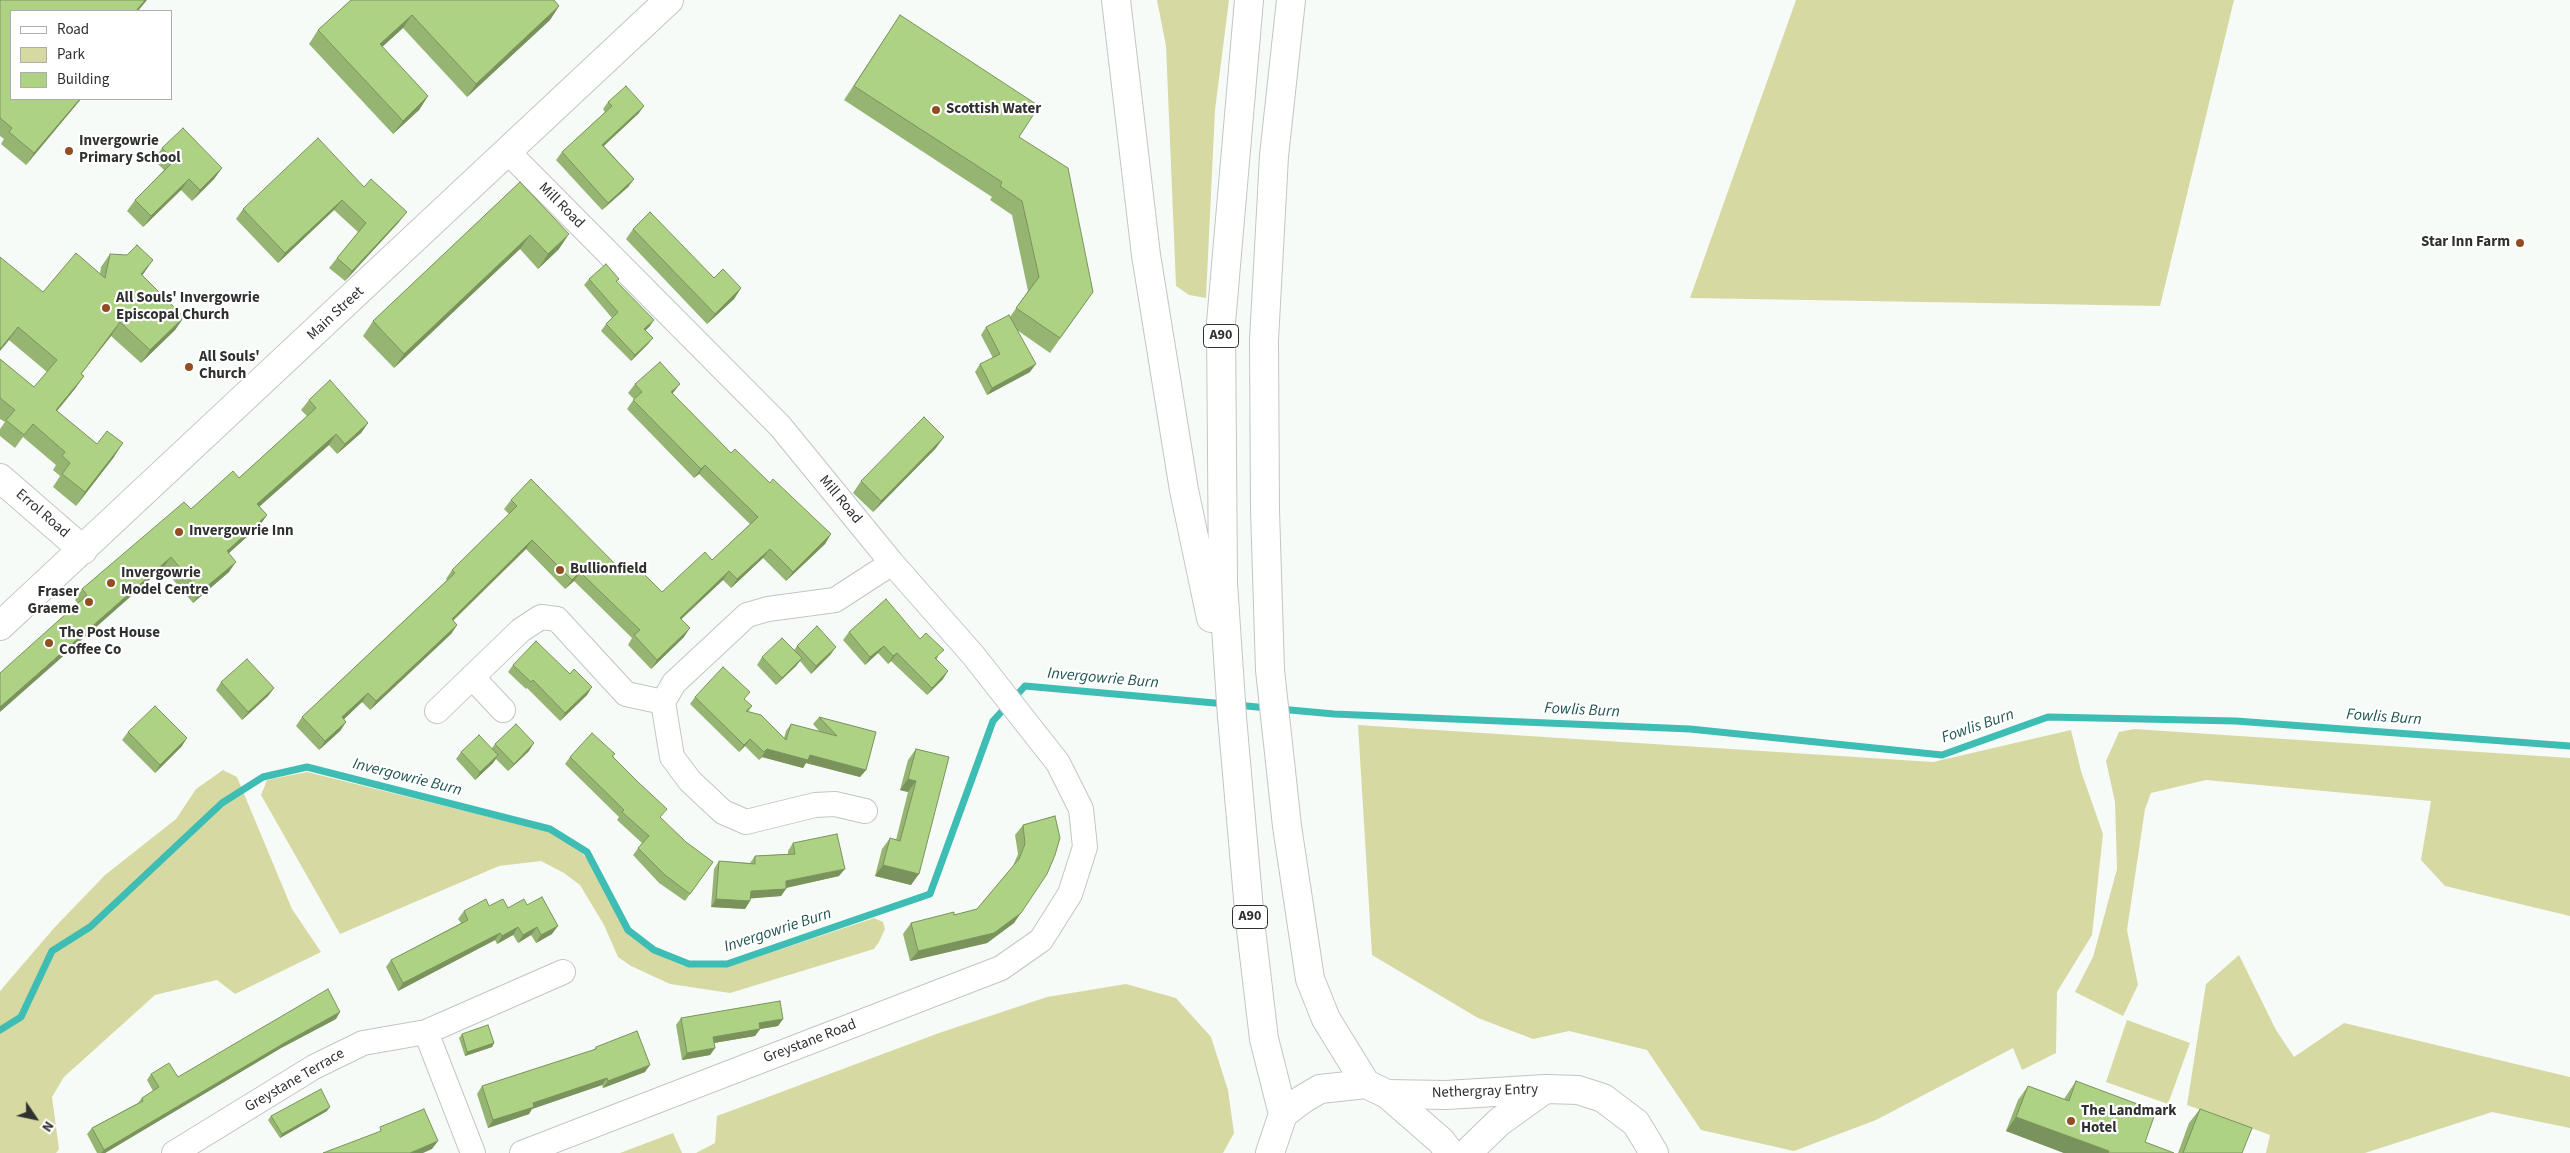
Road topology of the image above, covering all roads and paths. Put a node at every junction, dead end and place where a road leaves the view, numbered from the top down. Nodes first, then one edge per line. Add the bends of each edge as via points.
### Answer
1 (669, 0) edge
2 (1116, 0) edge
3 (1249, 0) edge
4 (1291, 0) edge
5 (508, 152) junction
6 (0, 478) edge
7 (83, 550) junction
8 (892, 563) junction
9 (0, 626) edge
10 (1227, 674) junction
11 (472, 677) junction
12 (663, 702) junction
13 (503, 710) dead end
14 (437, 711) dead end
15 (865, 811) dead end
16 (1070, 894) joint
17 (563, 972) dead end
18 (426, 1032) junction
19 (1377, 1089) junction
20 (1545, 1089) junction
21 (1283, 1114) junction
22 (174, 1153) edge
23 (473, 1153) edge
24 (522, 1153) edge
25 (1270, 1153) edge
26 (1450, 1153) edge
27 (1467, 1153) edge
28 (1654, 1153) edge

1 - 5 main road, Main Street
2 - 10 main road via 1146,255 1184,490
3 - 10 main road, A90 via 1221,323
4 - 19 main road via 1274,156 1264,340 1270,670 1287,826 1310,979 1326,1019
5 - 7 main road, Main Street
5 - 8 street, Mill Road via 780,426
6 - 7 main road, Errol Road
7 - 9 main road, Main Street
8 - 12 street via 834,600 747,615 674,683
8 - 16 street, Mill Road via 1011,701 1058,763 1081,809 1085,847
10 - 21 main road, A90 via 1264,1039
11 - 12 street via 521,630 541,617 557,618 626,694
11 - 13 street
11 - 14 street
12 - 15 street via 672,756 690,781 723,812 746,822 815,805 835,804
16 - 24 street, Greystane Road via 1041,940 1001,968
17 - 18 street, Greystane Terrace
18 - 22 street, Greystane Terrace via 363,1043 314,1067
18 - 23 street
19 - 20 main road, Nethergray Entry via 1480,1094
19 - 21 main road, Nethergray Entry via 1320,1089
19 - 26 main road via 1441,1141
20 - 27 main road, Nethergray Entry via 1499,1122
20 - 28 main road via 1578,1090 1603,1098 1636,1123
21 - 25 main road

